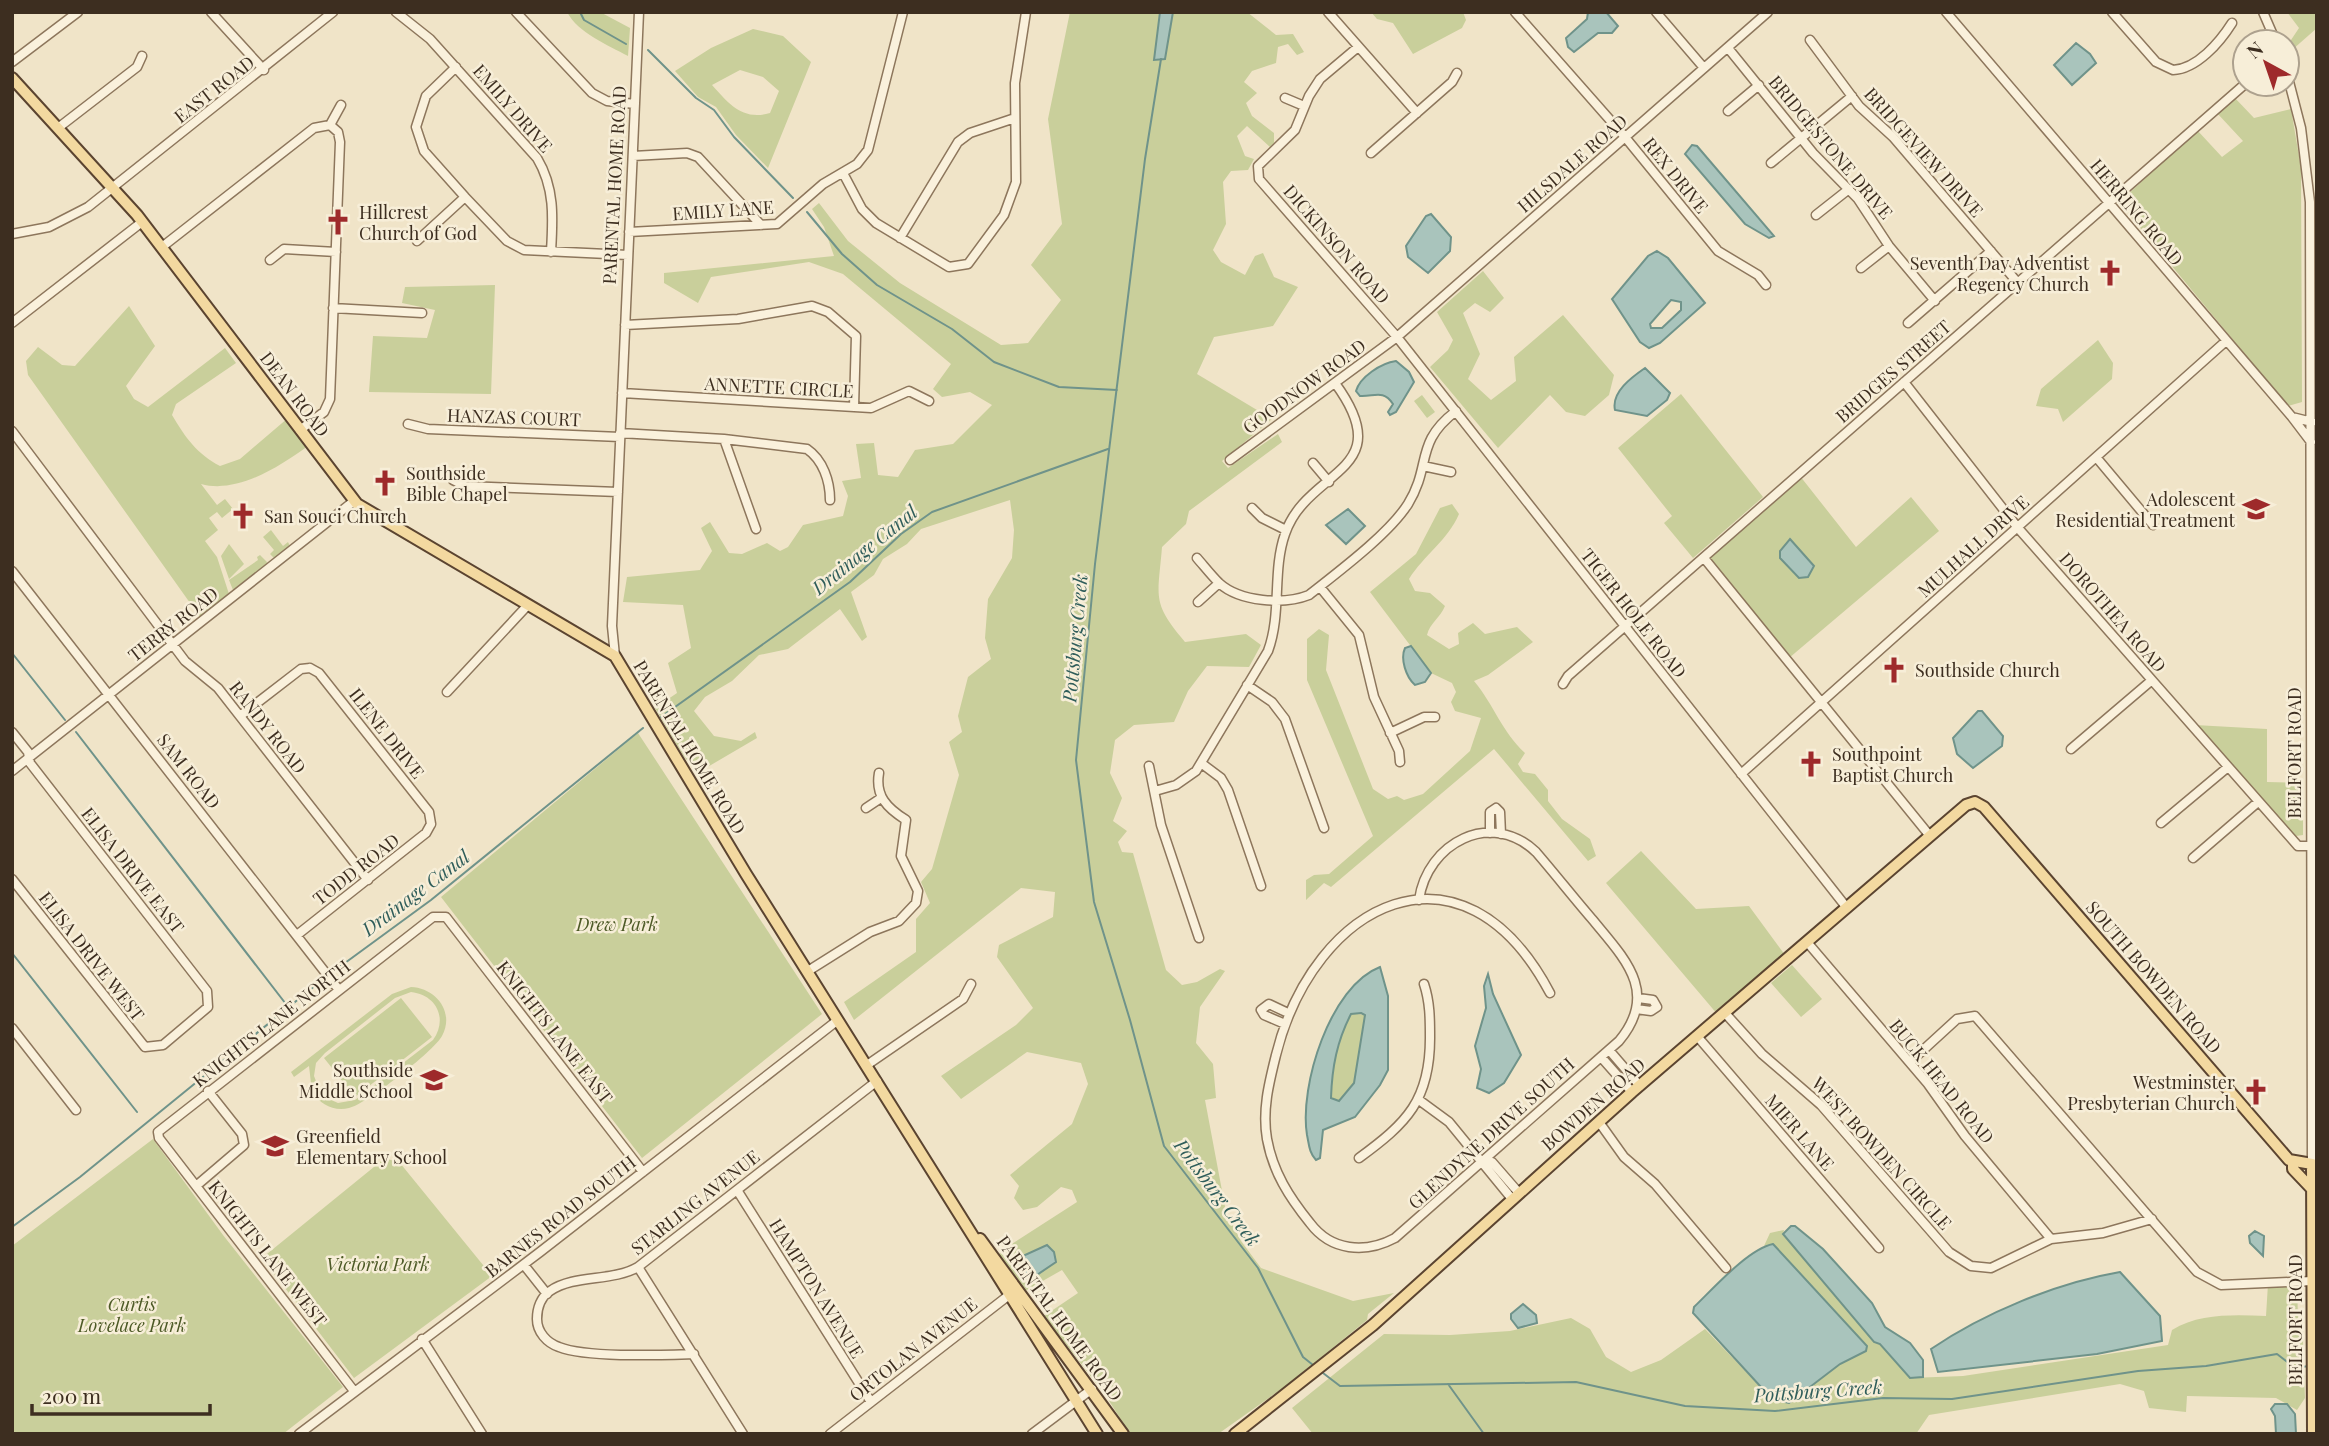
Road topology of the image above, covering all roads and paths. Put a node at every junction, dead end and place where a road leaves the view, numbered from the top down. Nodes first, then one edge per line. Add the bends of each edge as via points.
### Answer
1 (79, 12) edge
2 (211, 12) edge
3 (333, 12) edge
4 (396, 12) edge
5 (516, 12) edge
6 (639, 12) edge
7 (903, 12) edge
8 (1026, 12) edge
9 (1328, 12) edge
10 (1515, 12) edge
11 (1656, 12) edge
12 (1768, 12) edge
13 (1946, 12) edge
14 (2112, 12) edge
15 (2127, 12) edge
16 (2119, 20) junction
17 (2232, 23) dead end
18 (1811, 40) dead end
19 (1358, 47) junction
20 (1728, 48) junction
21 (142, 56) dead end
22 (12, 62) edge
23 (456, 67) junction
24 (1704, 68) junction
25 (264, 70) junction
26 (1457, 73) dead end
27 (12, 78) edge
28 (1759, 85) junction
29 (1852, 96) junction
30 (2231, 96) edge
31 (1284, 98) dead end
32 (2293, 98) edge
33 (635, 104) junction
34 (341, 105) dead end
35 (1304, 106) junction
36 (1728, 111) dead end
37 (1416, 113) junction
38 (1015, 118) junction
39 (330, 125) junction
40 (58, 128) junction
41 (1625, 137) junction
42 (1802, 139) junction
43 (1371, 153) dead end
44 (633, 156) junction
45 (1771, 163) dead end
46 (2312, 171) edge
47 (843, 173) junction
48 (113, 188) junction
49 (1849, 189) junction
50 (465, 197) junction
51 (2109, 203) junction
52 (1816, 215) dead end
53 (142, 222) junction
54 (761, 225) junction
55 (629, 232) junction
56 (12, 234) edge
57 (900, 238) junction
58 (417, 241) dead end
59 (1889, 246) junction
60 (162, 247) junction
61 (336, 251) junction
62 (1991, 251) junction
63 (551, 252) junction
64 (628, 255) junction
65 (270, 260) dead end
66 (1861, 268) dead end
67 (2018, 283) junction
68 (1766, 285) dead end
69 (1935, 300) junction
70 (333, 308) junction
71 (422, 313) dead end
72 (12, 323) edge
73 (1908, 323) dead end
74 (625, 325) junction
75 (1397, 337) junction
76 (2227, 341) junction
77 (1904, 382) junction
78 (1335, 383) junction
79 (622, 393) junction
80 (929, 401) dead end
81 (854, 407) junction
82 (1456, 411) junction
83 (2292, 417) junction
84 (2312, 422) junction
85 (408, 424) dead end
86 (300, 430) junction
87 (12, 431) edge
88 (620, 435) junction
89 (724, 439) junction
90 (2311, 442) junction
91 (2096, 457) junction
92 (1230, 460) dead end
93 (1312, 463) dead end
94 (1423, 466) junction
95 (1451, 472) dead end
96 (453, 480) dead end
97 (1329, 482) junction
98 (618, 492) junction
99 (830, 500) dead end
100 (354, 501) junction
101 (1252, 508) dead end
102 (2153, 525) dead end
103 (2018, 528) junction
104 (756, 529) dead end
105 (1286, 530) junction
106 (1196, 558) dead end
107 (1703, 558) junction
108 (12, 571) edge
109 (1219, 583) junction
110 (1320, 586) junction
111 (1276, 600) junction
112 (1198, 602) dead end
113 (527, 606) junction
114 (1625, 627) junction
115 (173, 644) junction
116 (615, 656) junction
117 (2152, 680) junction
118 (1563, 684) dead end
119 (1247, 685) junction
120 (2314, 686) edge
121 (447, 692) dead end
122 (110, 695) junction
123 (1822, 702) junction
124 (240, 716) junction
125 (1435, 717) dead end
126 (12, 732) edge
127 (1390, 733) junction
128 (2071, 749) dead end
129 (29, 758) junction
130 (1400, 762) dead end
131 (1201, 763) junction
132 (1149, 766) dead end
133 (2228, 768) junction
134 (12, 771) edge
135 (879, 773) dead end
136 (1741, 774) junction
137 (1155, 791) junction
138 (881, 798) junction
139 (1975, 802) joint
140 (2258, 802) junction
141 (866, 808) dead end
142 (2161, 823) dead end
143 (435, 825) joint
144 (1324, 828) dead end
145 (1490, 833) junction
146 (1501, 834) junction
147 (1930, 836) junction
148 (2312, 846) junction
149 (2193, 858) dead end
150 (12, 879) edge
151 (368, 880) junction
152 (1261, 886) dead end
153 (1419, 900) junction
154 (1847, 908) junction
155 (439, 915) joint
156 (297, 935) junction
157 (1199, 938) dead end
158 (1807, 942) junction
159 (808, 971) junction
160 (971, 984) dead end
161 (1424, 984) dead end
162 (340, 990) junction
163 (1550, 993) dead end
164 (1638, 998) junction
165 (1636, 1009) junction
166 (1288, 1013) junction
167 (1725, 1013) junction
168 (838, 1020) junction
169 (1285, 1024) junction
170 (12, 1028) edge
171 (1697, 1036) junction
172 (151, 1048) joint
173 (1609, 1050) junction
174 (1601, 1057) junction
175 (1910, 1062) junction
176 (867, 1065) junction
177 (877, 1081) junction
178 (1636, 1089) junction
179 (208, 1091) junction
180 (1419, 1100) junction
181 (76, 1110) dead end
182 (1599, 1122) junction
183 (158, 1133) joint
184 (1359, 1158) dead end
185 (1484, 1161) junction
186 (2293, 1162) junction
187 (2312, 1164) junction
188 (643, 1172) junction
189 (196, 1186) junction
190 (2312, 1189) junction
191 (737, 1190) junction
192 (1515, 1196) junction
193 (2152, 1219) junction
194 (2051, 1239) junction
195 (1879, 1248) dead end
196 (524, 1265) junction
197 (638, 1267) junction
198 (1726, 1268) dead end
199 (2312, 1281) junction
200 (1013, 1292) junction
201 (547, 1294) junction
202 (1028, 1314) junction
203 (422, 1339) junction
204 (694, 1354) junction
205 (1092, 1389) junction
206 (354, 1391) junction
207 (1077, 1400) junction
208 (871, 1402) junction
209 (299, 1434) edge
210 (482, 1434) edge
211 (743, 1434) edge
212 (830, 1434) edge
213 (1032, 1434) edge
214 (1097, 1434) edge
215 (1123, 1434) edge
216 (1235, 1434) edge
217 (2313, 1434) edge

1 - 22 street
2 - 25 street
3 - 25 street, EAST ROAD
4 - 23 street, EMILY DRIVE via 423,32
5 - 33 street via 592,93 607,101
6 - 33 street, PARENTAL HOME ROAD
7 - 47 street, EMILY LANE via 868,150
8 - 38 street via 1014,83
9 - 19 street
10 - 41 street, REX DRIVE
11 - 24 street
12 - 20 street, HILSDALE ROAD
13 - 51 street, HERRING ROAD
14 - 16 street
15 - 16 street
16 - 17 street via 2155,62 2174,73 2223,38
18 - 29 street, BRIDGEVIEW DRIVE
19 - 35 street via 1320,79
19 - 37 street
20 - 24 street, HILSDALE ROAD
20 - 28 street, BRIDGESTONE DRIVE
21 - 40 street via 137,67
23 - 50 street via 426,96 416,127 424,151
23 - 63 street, EMILY DRIVE via 542,167 552,200
24 - 41 street, HILSDALE ROAD
25 - 48 street, EAST ROAD
26 - 37 street
27 - 40 main road, DEAN ROAD
28 - 36 street
28 - 42 street, BRIDGESTONE DRIVE
29 - 42 street
29 - 62 street, BRIDGEVIEW DRIVE
30 - 51 street, BRIDGES STREET
31 - 35 street
32 - 46 street, BELFORT ROAD
33 - 44 street, PARENTAL HOME ROAD
34 - 39 street
35 - 75 street, DICKINSON ROAD via 1295,130 1256,169 1259,179
37 - 43 street
38 - 57 street via 970,133 958,142
38 - 57 street via 1017,174 1011,199 972,260 962,267 949,267
39 - 60 street via 314,128
39 - 61 street via 340,142
40 - 48 main road, DEAN ROAD
41 - 68 street, REX DRIVE via 1718,251 1758,275
41 - 75 street, HILSDALE ROAD
42 - 45 street
42 - 49 street, BRIDGESTONE DRIVE
44 - 54 street via 687,153 698,157
44 - 55 street, PARENTAL HOME ROAD
46 - 84 street, BELFORT ROAD
47 - 54 street, EMILY LANE via 823,184 781,223
47 - 57 street via 866,215
48 - 53 main road, DEAN ROAD
48 - 56 street, EAST ROAD via 62,222
49 - 52 street
49 - 59 street, BRIDGESTONE DRIVE
50 - 58 street
50 - 63 street via 511,244
51 - 67 street, BRIDGES STREET
51 - 76 street, HERRING ROAD
53 - 60 main road, DEAN ROAD
53 - 72 street
54 - 55 street, EMILY LANE
55 - 64 street, PARENTAL HOME ROAD
59 - 66 street
59 - 69 street, BRIDGESTONE DRIVE
60 - 86 main road, DEAN ROAD
61 - 65 street via 284,249
61 - 70 street
62 - 67 street, BRIDGEVIEW DRIVE
62 - 69 street
63 - 64 street
64 - 74 street, PARENTAL HOME ROAD
67 - 77 street, BRIDGES STREET
69 - 73 street
70 - 71 street
70 - 86 street via 329,403
74 - 79 street, PARENTAL HOME ROAD
74 - 81 street via 738,320 796,307 819,308 856,336
75 - 78 street, GOODNOW ROAD
75 - 82 street, TIGER HOLE ROAD
76 - 83 street, HERRING ROAD
76 - 91 street, MULHALL DRIVE
77 - 103 street, DOROTHEA ROAD
77 - 107 street, BRIDGES STREET
78 - 92 street, GOODNOW ROAD
78 - 97 street via 1355,413 1358,439 1348,463
79 - 81 street, ANNETTE CIRCLE
79 - 88 street, PARENTAL HOME ROAD
80 - 81 street, ANNETTE CIRCLE via 909,391 876,407
82 - 94 street via 1434,430
82 - 114 street, TIGER HOLE ROAD
83 - 84 street
83 - 90 street, HERRING ROAD
84 - 90 street, BELFORT ROAD
85 - 88 street, HANZAS COURT via 428,429
86 - 100 main road, DEAN ROAD
87 - 115 street, RANDY ROAD
88 - 89 street, HANZAS COURT
88 - 98 street, PARENTAL HOME ROAD
89 - 99 street, HANZAS COURT via 807,449 830,482
89 - 104 street
90 - 120 street, BELFORT ROAD
91 - 102 street
91 - 103 street, MULHALL DRIVE
93 - 97 street
94 - 95 street
94 - 110 street via 1398,517
96 - 98 street via 465,486
97 - 105 street via 1303,505
98 - 116 street, PARENTAL HOME ROAD via 612,626
100 - 113 main road, DEAN ROAD
100 - 115 street, TERRY ROAD
101 - 105 street
103 - 117 street, DOROTHEA ROAD
103 - 123 street, MULHALL DRIVE
105 - 111 street
106 - 109 street
107 - 114 street, BRIDGES STREET
107 - 123 street
108 - 122 street, SAM ROAD
109 - 111 street via 1247,597
109 - 112 street
110 - 111 street via 1301,598
110 - 127 street via 1359,635 1374,697
111 - 119 street via 1271,643
113 - 116 main road, DEAN ROAD
113 - 121 street
114 - 118 street, BRIDGES STREET
114 - 136 street, TIGER HOLE ROAD
115 - 122 street, TERRY ROAD
115 - 124 street, RANDY ROAD
116 - 159 main road, PARENTAL HOME ROAD
117 - 128 street
117 - 133 street, DOROTHEA ROAD
119 - 131 street
119 - 144 street via 1277,707 1290,727
120 - 148 street, BELFORT ROAD
122 - 129 street, TERRY ROAD
122 - 156 street, SAM ROAD
123 - 136 street, MULHALL DRIVE
123 - 147 street
124 - 143 street, ILENE DRIVE via 310,664
124 - 151 street, RANDY ROAD
125 - 127 street via 1424,717
126 - 129 street, ELISA DRIVE EAST
127 - 130 street
129 - 134 street, TERRY ROAD
129 - 172 street, ELISA DRIVE EAST via 207,991 209,1002 204,1012 163,1045
131 - 137 street via 1185,780
131 - 152 street via 1216,773 1228,790
132 - 137 street
133 - 140 street, DOROTHEA ROAD
133 - 142 street
135 - 138 street
136 - 154 street, TIGER HOLE ROAD
137 - 157 street via 1160,825
138 - 141 street
138 - 159 street via 906,820 901,856 918,891 916,902 899,921 870,932
139 - 147 main road, BOWDEN ROAD
139 - 186 main road, SOUTH BOWDEN ROAD
140 - 148 street, DOROTHEA ROAD via 2298,846
140 - 149 street
143 - 151 street, TODD ROAD
145 - 146 street
145 - 146 street via 1490,812 1496,808
145 - 153 street via 1462,840 1439,854 1424,876
146 - 164 street via 1521,839 1536,852 1623,957
147 - 154 main road, BOWDEN ROAD
148 - 187 street, BELFORT ROAD
150 - 172 street, ELISA DRIVE WEST via 141,1044
151 - 156 street, TODD ROAD
153 - 163 street via 1459,904 1491,919 1523,950
153 - 166 street via 1386,907 1345,931 1315,963
154 - 158 main road, BOWDEN ROAD
155 - 162 street, KNIGHTS LANE NORTH
155 - 188 street, KNIGHTS LANE EAST via 446,917
156 - 162 street, SAM ROAD
158 - 167 main road, BOWDEN ROAD
158 - 175 street, BUCK HEAD ROAD
159 - 168 main road, PARENTAL HOME ROAD
160 - 176 street via 963,999
161 - 180 street via 1430,1012 1430,1055
162 - 179 street, KNIGHTS LANE NORTH
164 - 165 street
164 - 165 street via 1653,1000 1657,1007
165 - 173 street, GLENDYNE DRIVE SOUTH via 1626,1032
166 - 169 street
166 - 169 street via 1269,1004 1261,1010
167 - 171 main road, BOWDEN ROAD
167 - 194 street, WEST BOWDEN CIRCLE via 1762,1054 1815,1098 1955,1257 1972,1266 1991,1268
168 - 176 main road, PARENTAL HOME ROAD
168 - 188 street, BARNES ROAD SOUTH
169 - 185 street, GLENDYNE DRIVE SOUTH via 1266,1101 1267,1138 1284,1188 1320,1234 1346,1247 1367,1248 1395,1238
170 - 181 street
171 - 178 main road, BOWDEN ROAD
171 - 195 street, MIER LANE
173 - 174 street, GLENDYNE DRIVE SOUTH
173 - 178 street
174 - 178 street
174 - 185 street, GLENDYNE DRIVE SOUTH
175 - 193 street via 1957,1020 1970,1015 1979,1019
175 - 194 street, BUCK HEAD ROAD
176 - 177 main road, PARENTAL HOME ROAD
177 - 191 street, STARLING AVENUE
177 - 200 main road, PARENTAL HOME ROAD
178 - 182 main road, BOWDEN ROAD
179 - 183 street, KNIGHTS LANE NORTH
179 - 189 street via 242,1134 244,1145
180 - 184 street via 1397,1130
180 - 185 street via 1449,1122
182 - 192 main road, BOWDEN ROAD
182 - 198 street via 1624,1157 1655,1184
183 - 189 street, KNIGHTS LANE WEST
185 - 192 street via 1485,1168
186 - 187 main road
186 - 190 main road, SOUTH BOWDEN ROAD via 2293,1169
187 - 190 main road, BELFORT ROAD
188 - 196 street, BARNES ROAD SOUTH
189 - 206 street, KNIGHTS LANE WEST
190 - 199 main road, BELFORT ROAD
191 - 197 street, STARLING AVENUE
191 - 208 street, HAMPTON AVENUE
192 - 216 main road, BOWDEN ROAD via 1343,1350
193 - 194 street via 2113,1231
193 - 199 street via 2205,1278 2228,1285
196 - 201 street
196 - 203 street, BARNES ROAD SOUTH
197 - 201 street, STARLING AVENUE
197 - 204 street
199 - 217 main road, BELFORT ROAD
200 - 202 main road, PARENTAL HOME ROAD
200 - 208 street, ORTOLAN AVENUE
201 - 204 street via 538,1309 537,1323 546,1339 558,1347 584,1352
202 - 205 main road, PARENTAL HOME ROAD
202 - 207 main road, PARENTAL HOME ROAD
203 - 206 street, BARNES ROAD SOUTH
203 - 210 street
204 - 211 street
205 - 207 street
205 - 215 main road, PARENTAL HOME ROAD
206 - 209 street, BARNES ROAD SOUTH
207 - 213 street
207 - 214 main road, PARENTAL HOME ROAD
208 - 212 street, ORTOLAN AVENUE

